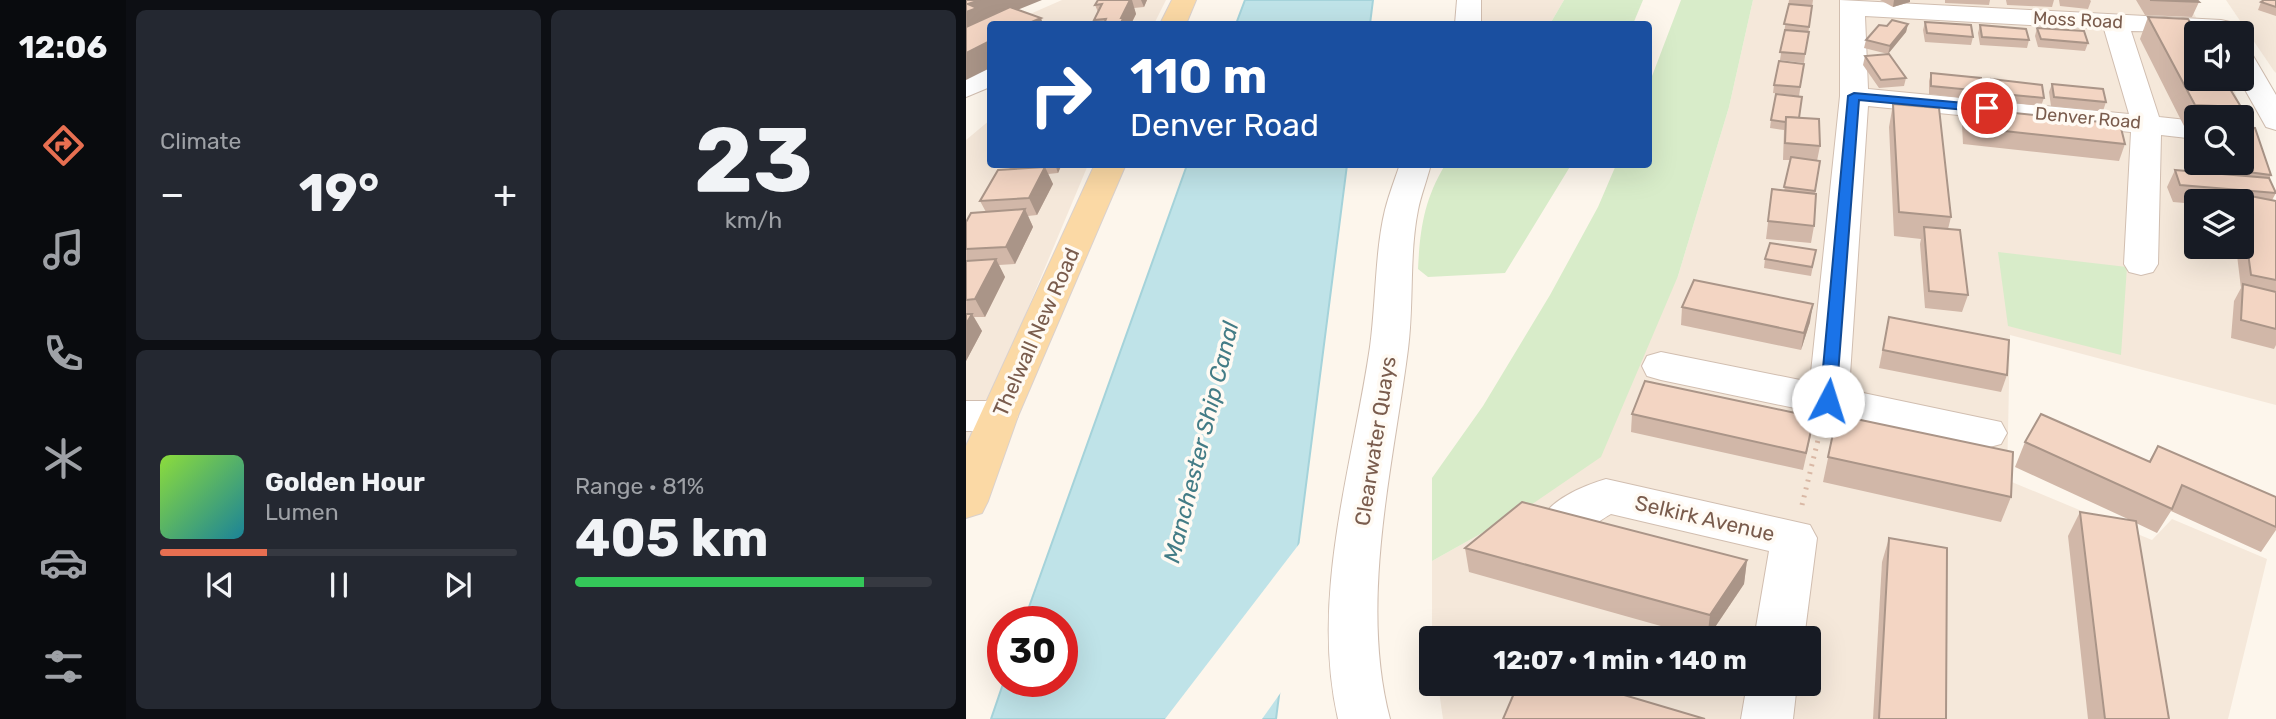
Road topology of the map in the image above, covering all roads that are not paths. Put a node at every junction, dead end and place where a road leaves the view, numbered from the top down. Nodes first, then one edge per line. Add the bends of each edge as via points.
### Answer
1 (1184, 0) edge
2 (1469, 0) edge
3 (2204, 0) edge
4 (1852, 4) edge
5 (2104, 15) edge
6 (1174, 21) edge
7 (1468, 21) edge
8 (2217, 21) edge
9 (2184, 25) edge
10 (2257, 72) edge
11 (987, 78) edge
12 (966, 89) edge
13 (1854, 96) junction
14 (2146, 123) junction
15 (2184, 128) edge
16 (2268, 133) edge
17 (1109, 168) edge
18 (1415, 168) edge
19 (2141, 264) dead end
20 (1661, 366) dead end
21 (1828, 401) junction
22 (982, 416) edge
23 (1986, 433) dead end
24 (966, 501) edge
25 (1562, 521) edge
26 (1781, 626) edge
27 (1770, 696) edge
28 (1364, 719) edge
29 (1767, 719) edge

1 - 6 main road
2 - 7 street
3 - 8 street
4 - 5 street, Moss Road
4 - 13 street
5 - 9 street, Moss Road
5 - 14 street
10 - 16 street
11 - 12 street
13 - 14 street, Denver Road
13 - 21 street
14 - 15 street, Denver Road
14 - 19 street
17 - 22 main road, Thelwall New Road
18 - 28 street, Clearwater Quays via 1401,211 1389,348 1353,597 1355,682
20 - 21 street
21 - 23 street
22 - 24 main road, Thelwall New Road
25 - 26 street, Selkirk Avenue via 1606,496 1794,538
27 - 29 street

